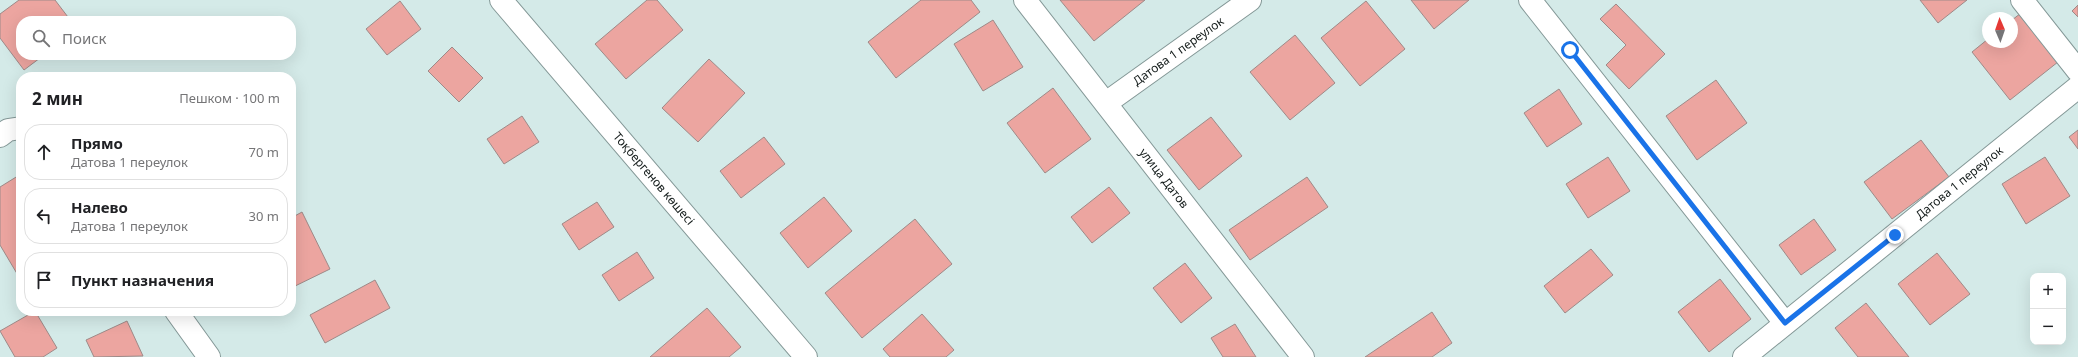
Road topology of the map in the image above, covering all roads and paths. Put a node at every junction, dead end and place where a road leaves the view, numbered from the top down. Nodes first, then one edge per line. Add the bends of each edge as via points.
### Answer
1 (501, 0) edge
2 (1025, 0) edge
3 (1250, 0) edge
4 (1530, 0) edge
5 (2022, 0) edge
6 (2078, 71) edge
7 (2078, 87) edge
8 (1106, 103) junction
9 (16, 129) edge
10 (0, 136) edge
11 (179, 316) edge
12 (1785, 323) junction
13 (208, 357) edge
14 (806, 357) edge
15 (1303, 357) edge
16 (1744, 357) edge

1 - 14 street, Тоқбергенов көшесі
2 - 8 street, улица Датов
3 - 8 street, Датова 1 переулок
4 - 12 street
5 - 6 street
7 - 12 street, Датова 1 переулок
8 - 15 street, улица Датов
9 - 10 street via 8,130
11 - 13 street
12 - 16 street, Датова 1 переулок

